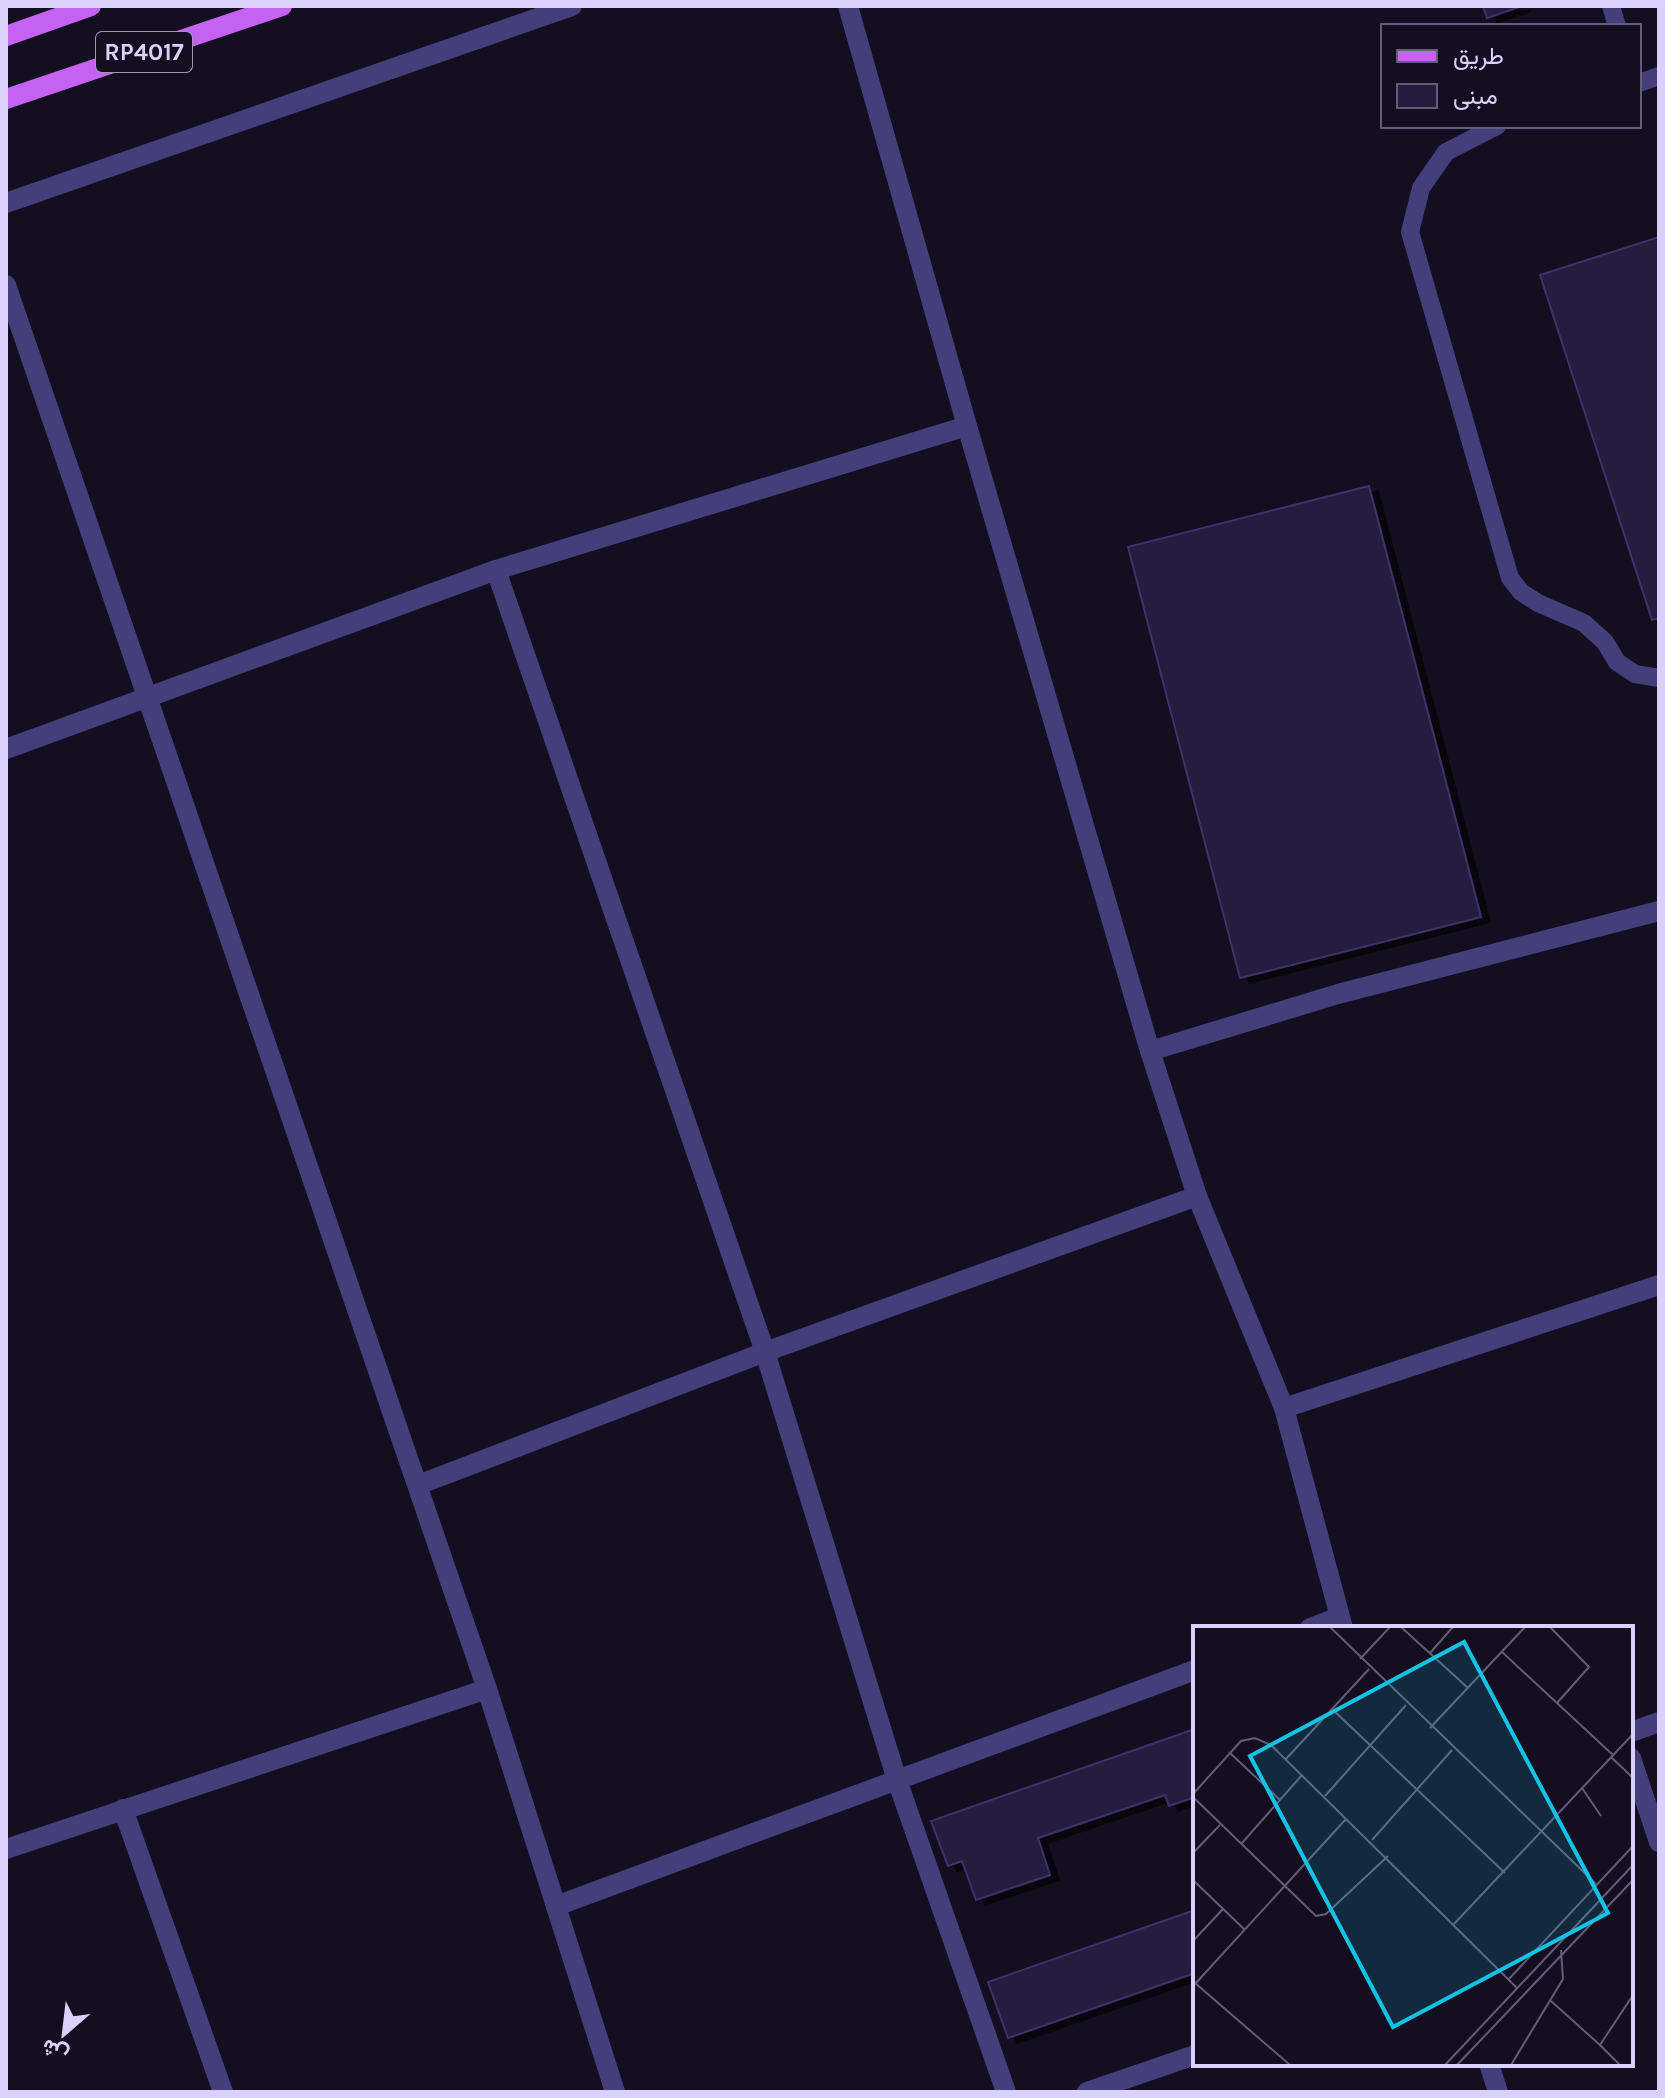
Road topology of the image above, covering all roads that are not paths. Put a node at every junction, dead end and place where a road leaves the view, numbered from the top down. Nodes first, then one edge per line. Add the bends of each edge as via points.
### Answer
1 (91, 6) edge
2 (282, 6) edge
3 (572, 6) edge
4 (848, 6) edge
5 (6, 36) edge
6 (6, 99) edge
7 (1493, 128) edge
8 (6, 203) edge
9 (6, 285) edge
10 (967, 426) junction
11 (496, 570) junction
12 (1659, 678) edge
13 (149, 698) junction
14 (6, 749) edge
15 (1659, 911) edge
16 (1150, 1051) junction
17 (1197, 1196) junction
18 (1659, 1285) edge
19 (765, 1352) junction
20 (1284, 1408) junction
21 (418, 1485) junction
22 (1341, 1623) edge
23 (1193, 1671) edge
24 (487, 1689) junction
25 (1659, 1722) edge
26 (1633, 1731) edge
27 (1633, 1764) edge
28 (897, 1780) junction
29 (123, 1809) junction
30 (1659, 1842) edge
31 (6, 1849) edge
32 (556, 1906) junction
33 (1193, 2056) edge
34 (1490, 2066) edge
35 (223, 2092) edge
36 (615, 2092) edge
37 (1006, 2092) edge
38 (1087, 2092) edge
39 (1498, 2092) edge

1 - 5 main road, RP4017
2 - 6 main road, RP4017
3 - 8 street
4 - 10 street
7 - 12 lane via 1446,152 1421,188 1410,232 1505,563 1521,592 1584,623 1617,662 1635,674
9 - 13 street
10 - 11 street
10 - 16 street
11 - 13 street
11 - 19 street
13 - 14 street
13 - 21 street
15 - 16 street via 1338,994
16 - 17 street
17 - 19 street
17 - 20 street
18 - 20 street
19 - 21 street
19 - 28 street
20 - 22 street
21 - 24 street
23 - 28 street
24 - 29 street
24 - 32 street
25 - 26 street
27 - 30 street
28 - 32 street
28 - 37 street
29 - 31 street
29 - 35 street
32 - 36 street
33 - 38 street
34 - 39 street

